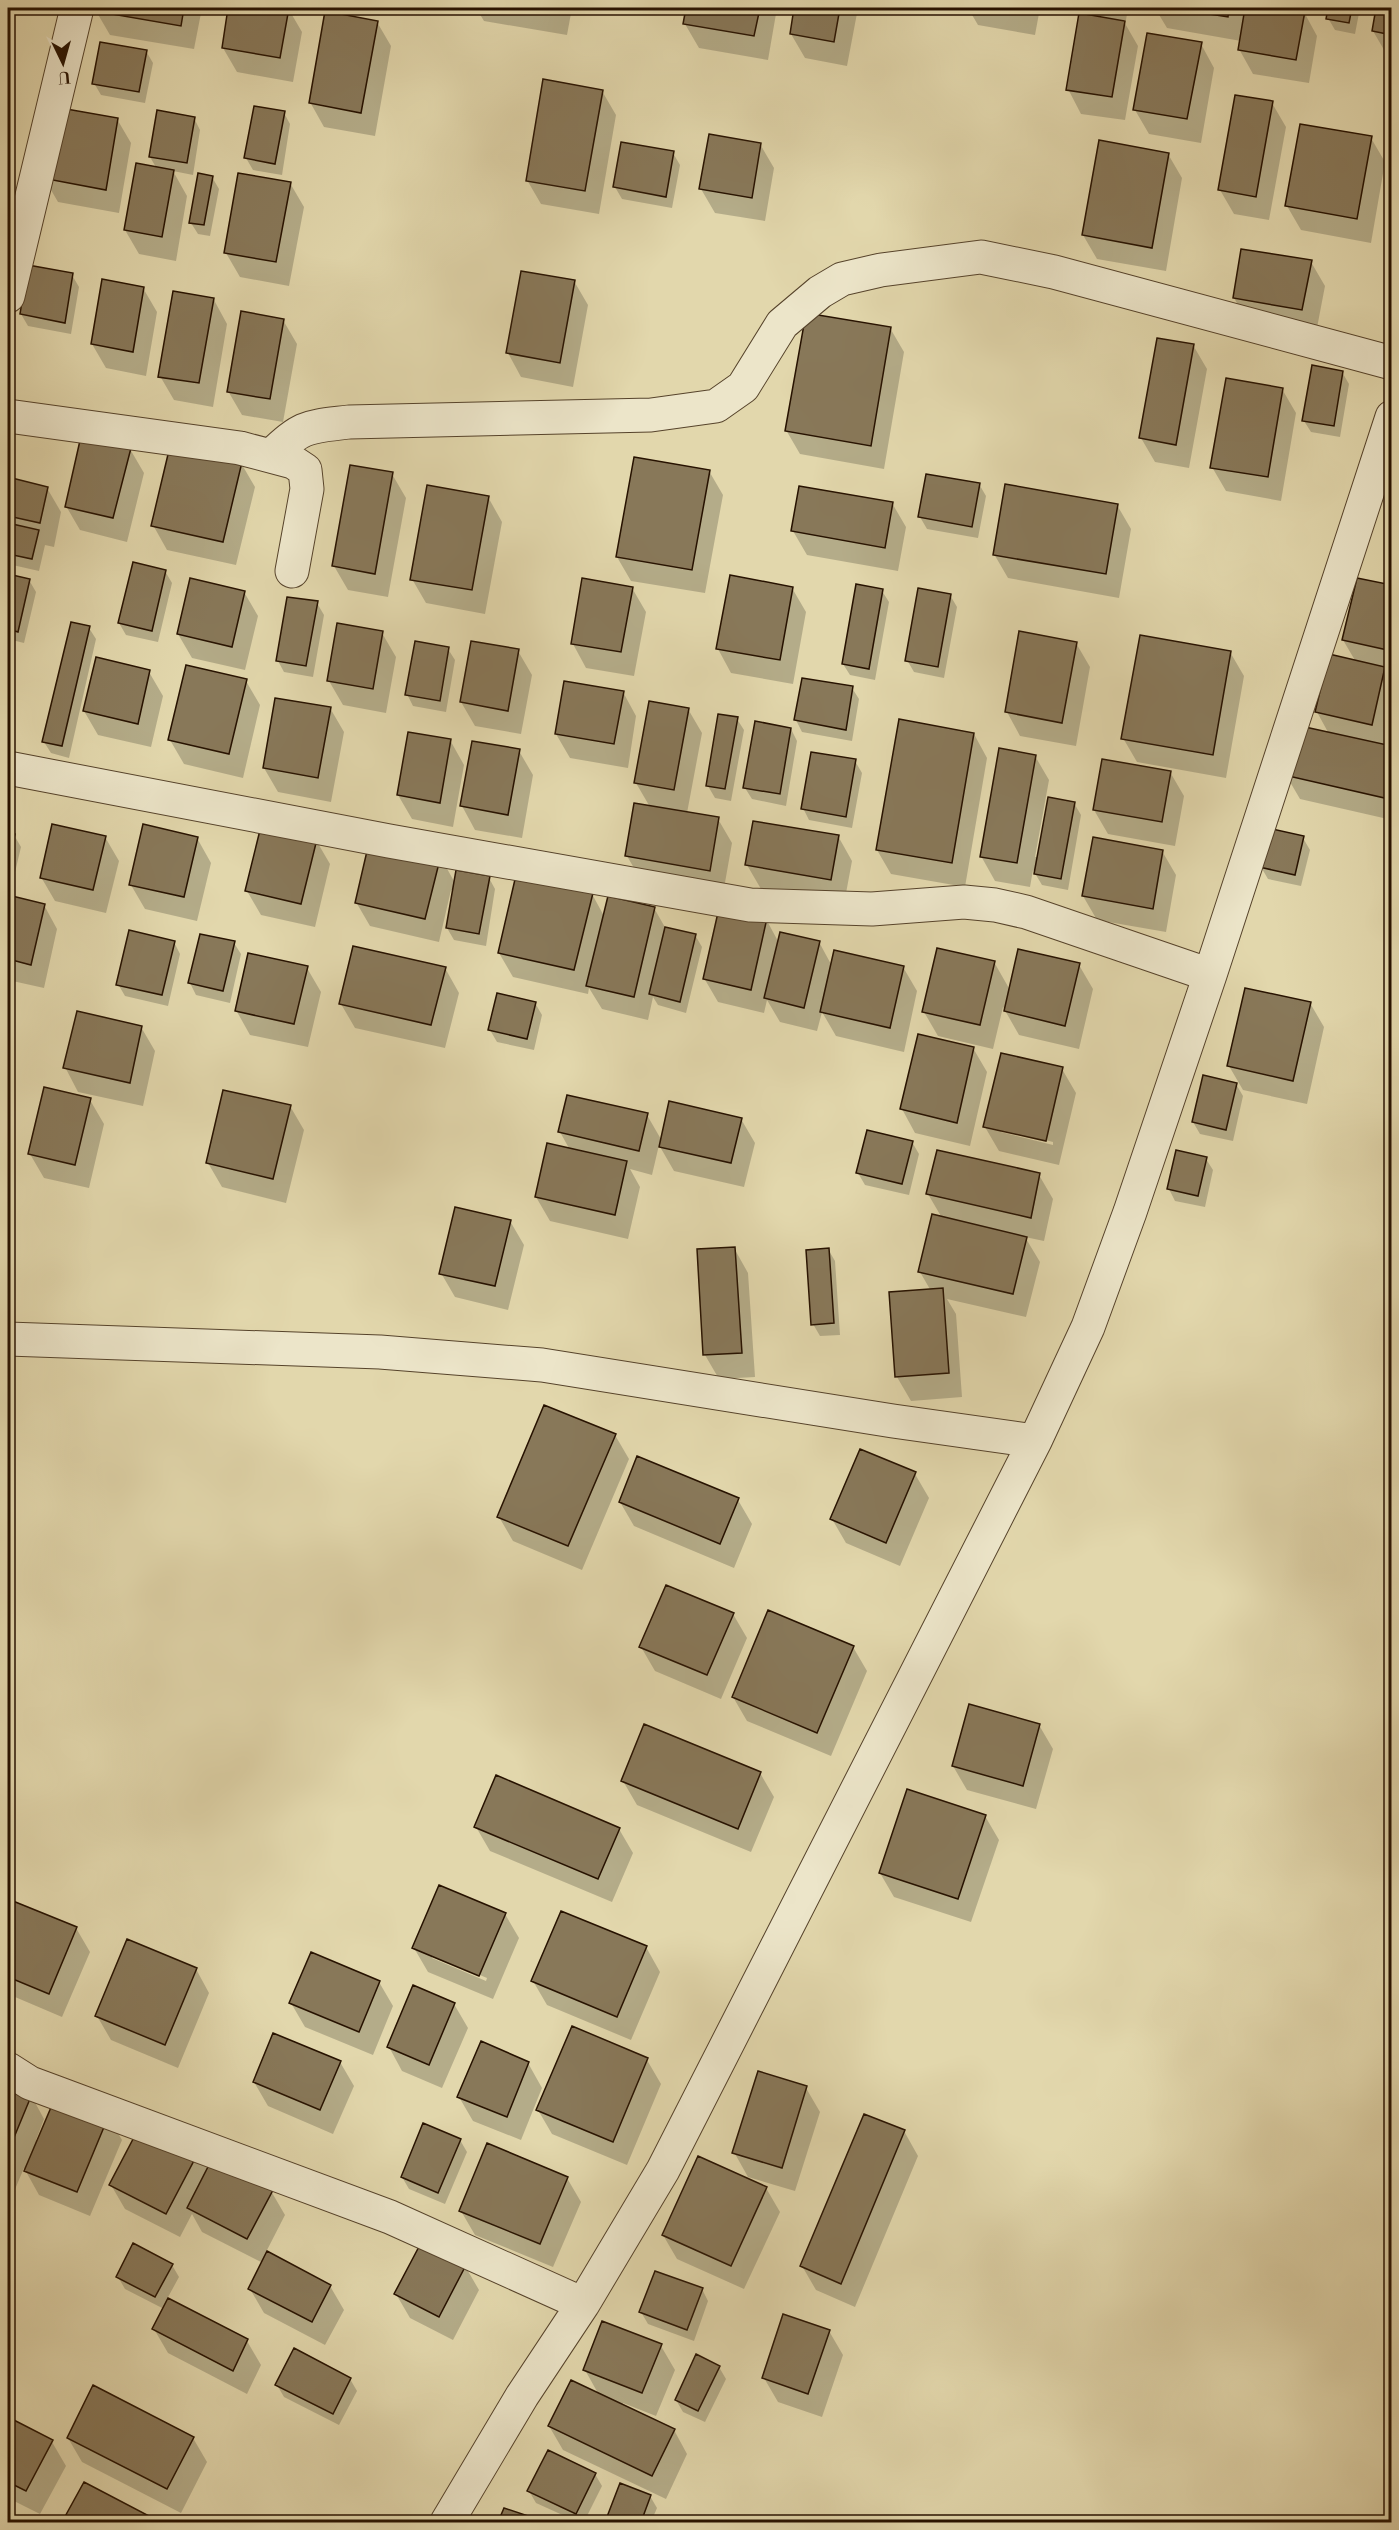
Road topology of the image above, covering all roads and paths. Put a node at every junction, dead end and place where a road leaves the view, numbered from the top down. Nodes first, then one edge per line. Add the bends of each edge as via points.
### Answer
1 (78, 8) edge
2 (8, 296) edge
3 (1392, 363) edge
4 (8, 416) edge
5 (1392, 417) edge
6 (272, 454) junction
7 (292, 571) dead end
8 (8, 768) edge
9 (1210, 975) junction
10 (8, 1340) edge
11 (1035, 1441) junction
12 (8, 2069) edge
13 (583, 2304) junction
14 (447, 2523) edge

1 - 2 street
3 - 6 street via 1065,275 981,257 842,279 782,324 743,387 716,406 651,415 349,422 306,427
4 - 6 street
5 - 9 street
6 - 7 street via 305,470 307,489
8 - 9 street via 750,905 872,909 964,902 995,904
9 - 11 street via 1110,1270
10 - 11 street via 380,1352 542,1365
11 - 13 street via 697,2107
12 - 13 street via 30,2083 390,2217
13 - 14 street via 522,2396

